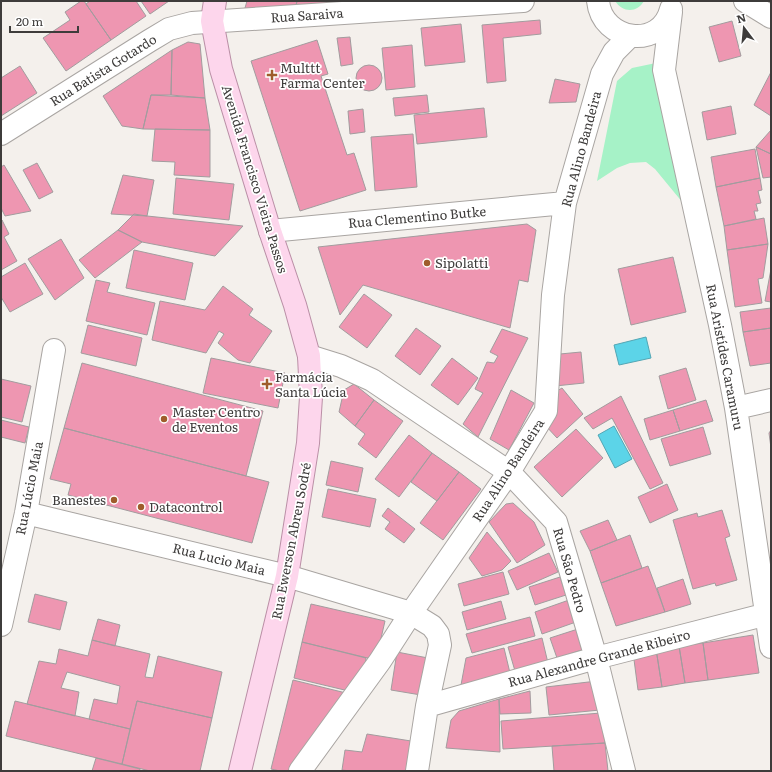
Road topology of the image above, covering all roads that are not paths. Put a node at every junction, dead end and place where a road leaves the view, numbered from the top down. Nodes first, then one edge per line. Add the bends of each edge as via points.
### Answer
1 (523, 1) edge
2 (598, 1) edge
3 (745, 1) edge
4 (672, 6) edge
5 (213, 11) edge
6 (771, 17) edge
7 (634, 36) junction
8 (664, 70) junction
9 (1, 134) edge
10 (565, 203) junction
11 (270, 231) junction
12 (54, 350) dead end
13 (309, 356) junction
14 (771, 400) edge
15 (736, 408) junction
16 (509, 472) junction
17 (26, 513) junction
18 (287, 576) junction
19 (410, 613) junction
20 (768, 614) edge
21 (1, 625) edge
22 (771, 647) edge
23 (596, 658) junction
24 (427, 706) junction
25 (240, 771) edge
26 (300, 771) edge
27 (417, 771) edge
28 (624, 771) edge

1 - 5 street, Rua Saraiva
2 - 7 street via 603,17 610,26 619,32
3 - 6 street
4 - 7 street via 666,21 658,29 649,34
4 - 8 street, Rua Aristídes Caramuru
5 - 9 street, Rua Batista Gotardo via 192,22 169,29
5 - 11 main road, Avenida Francisco Vieira Passos via 221,69
7 - 8 street, Rua Aristídes Caramuru
7 - 10 street, Rua Alino Bandeira via 614,52 602,74
8 - 15 street, Rua Aristídes Caramuru
10 - 11 street, Rua Clementino Butke
10 - 16 street, Rua Alino Bandeira via 553,295 546,411
11 - 13 main road, Avenida Francisco Vieira Passos
12 - 17 street, Rua Lúcio Maia
13 - 16 street, Rua São Pedro via 341,366 372,380
13 - 18 main road, Rua Ewerson Abreu Sodré via 311,397 308,443
14 - 15 street
15 - 20 street, Rua Aristídes Caramuru
16 - 19 street, Rua Alino Bandeira
16 - 23 street, Rua São Pedro via 556,522
17 - 18 street, Rua Lucio Maia
17 - 21 street, Rua Lúcio Maia
18 - 19 street, Rua Lucio Maia
18 - 25 main road, Rua Ewerson Abreu Sodré
19 - 24 street, Rua Lucio Maia via 432,626 438,634 440,645
19 - 26 street, Rua Alino Bandeira via 380,661
20 - 22 street, Rua Aristídes Caramuru
20 - 23 street, Rua Alexandre Grande Ribeiro
23 - 24 street, Rua Alexandre Grande Ribeiro
23 - 28 street, Rua São Pedro
24 - 27 street, Rua Lucio Maia

